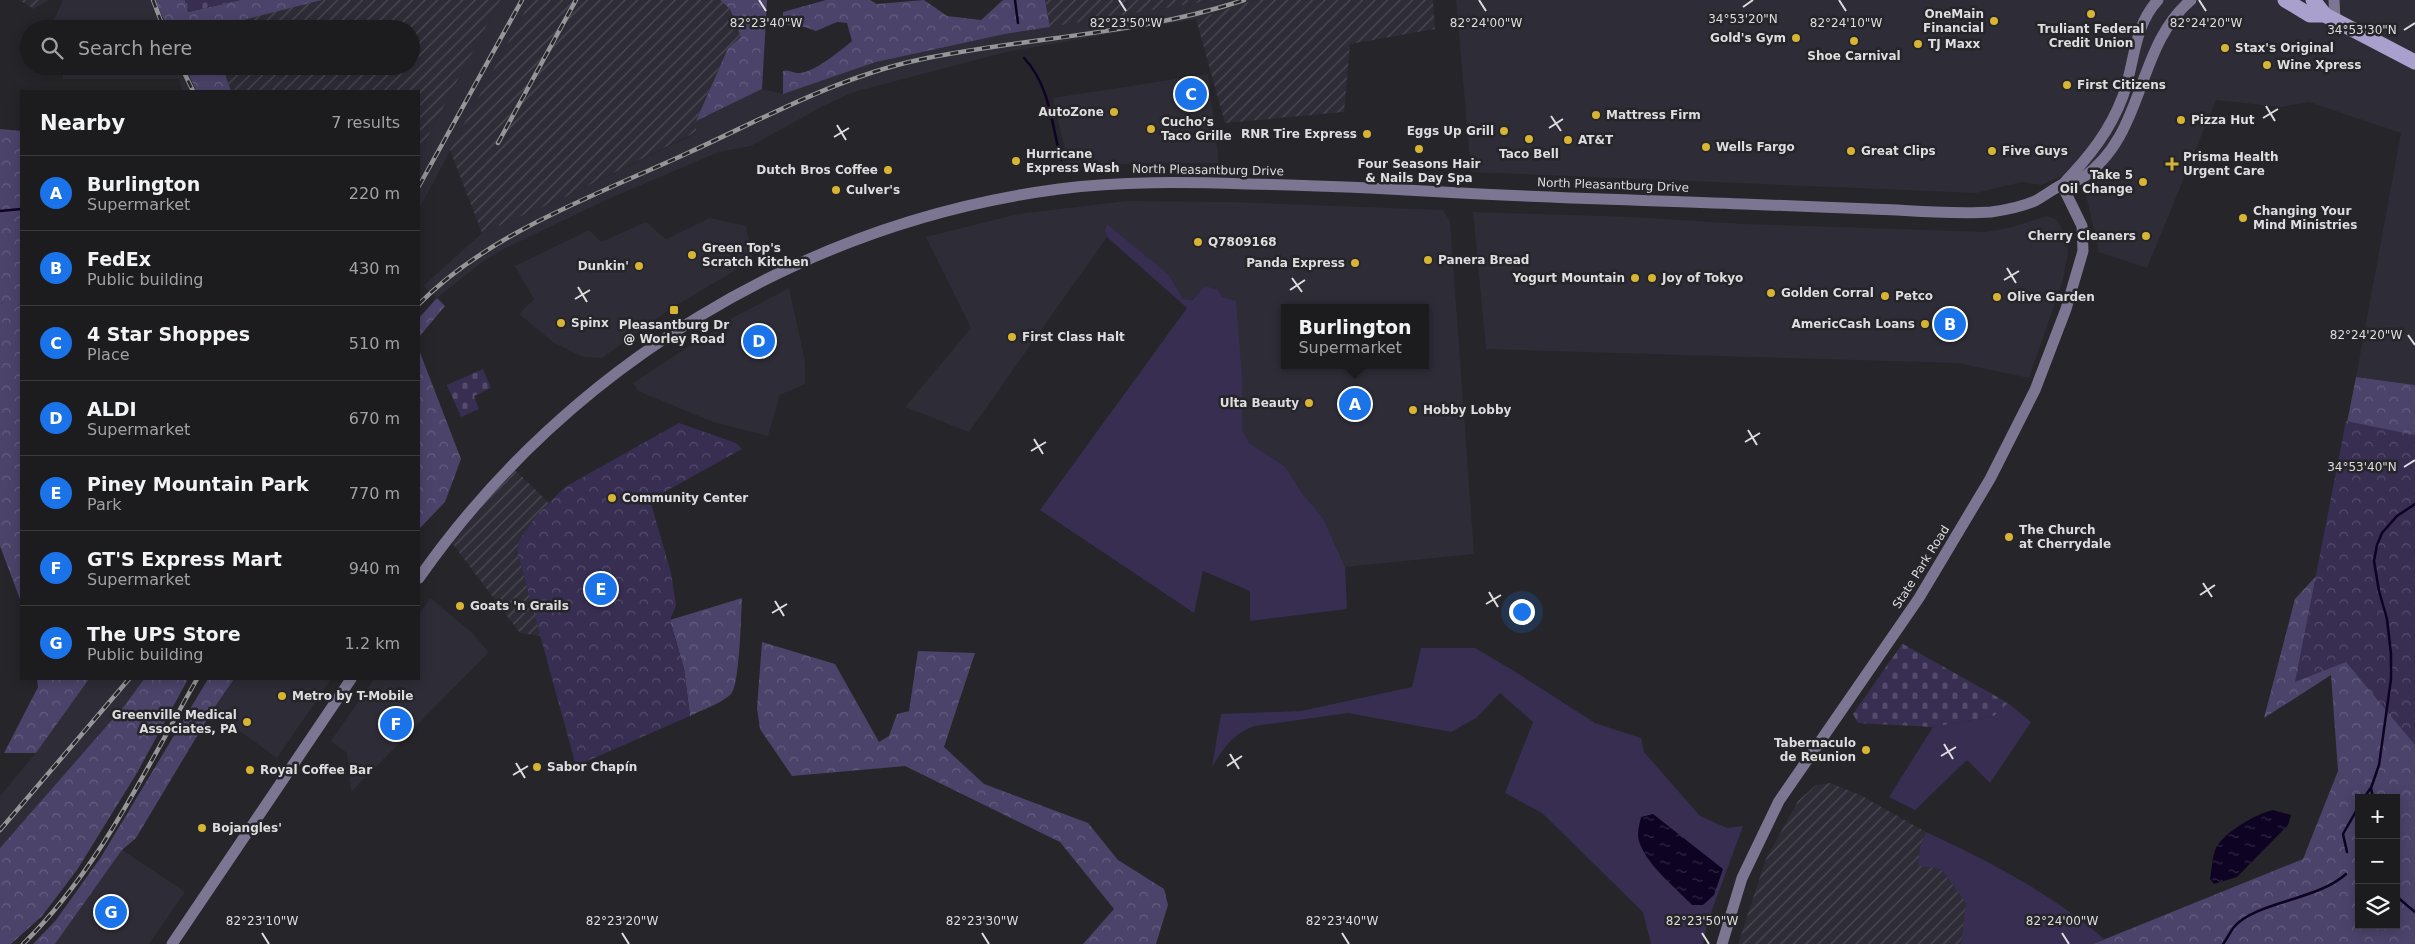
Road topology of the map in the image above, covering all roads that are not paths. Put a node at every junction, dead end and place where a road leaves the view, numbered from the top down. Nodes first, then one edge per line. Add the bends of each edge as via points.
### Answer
1 (2158, 0) edge
2 (2191, 0) edge
3 (2285, 0) edge
4 (2313, 0) edge
5 (2334, 0) edge
6 (2330, 18) junction
7 (2415, 62) edge
8 (2062, 185) junction
9 (420, 577) edge
10 (350, 680) edge
11 (172, 944) edge
12 (1722, 944) edge

1 - 8 main road via 2141,26 2123,96 2104,137
2 - 8 main road via 2178,11 2162,33 2133,111 2109,154 2081,179
3 - 6 highway via 2310,15
4 - 6 highway
5 - 6 main road
6 - 7 highway
8 - 9 main road, North Pleasantburg Drive via 2022,206 1975,213 1349,186 1158,182 1061,189 951,209 866,237 787,269 659,341 587,395 515,461 451,534
8 - 12 main road, State Park Road via 2082,226 2083,251 2066,309 2035,390 1994,472 1919,598 1779,801 1742,878
10 - 11 main road

